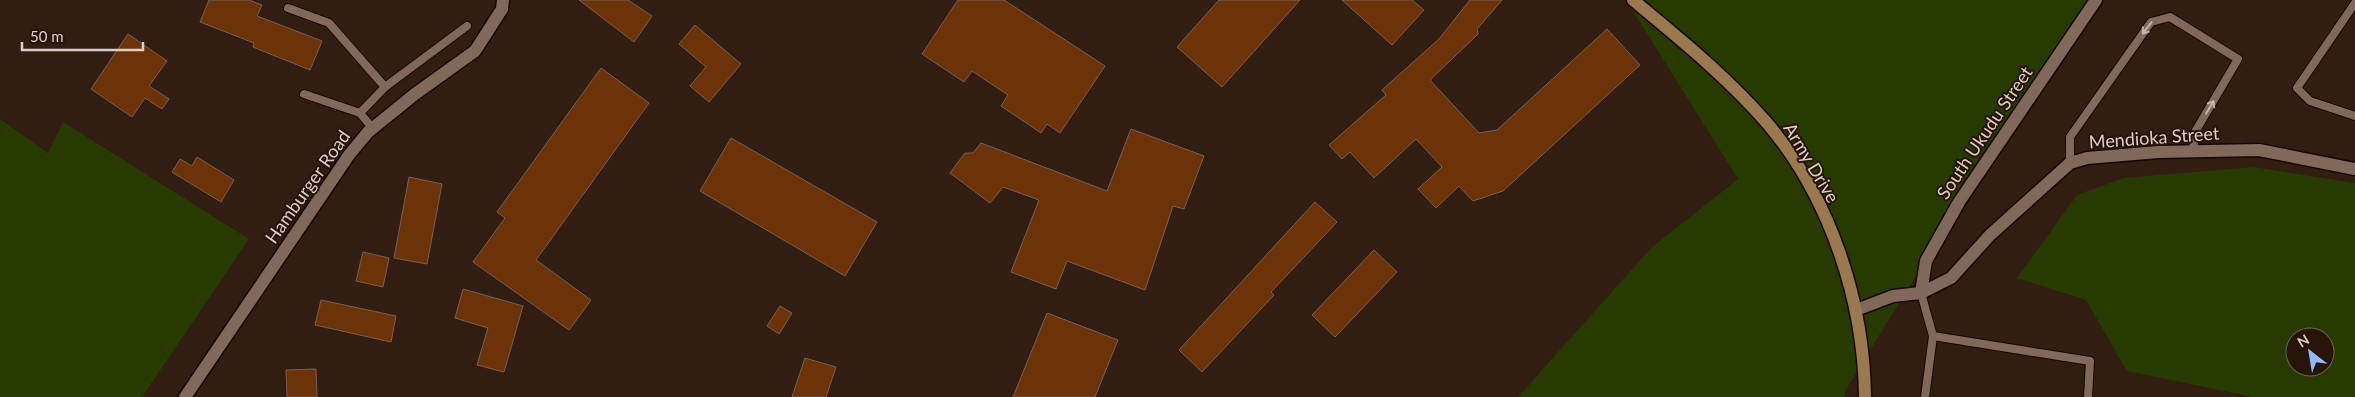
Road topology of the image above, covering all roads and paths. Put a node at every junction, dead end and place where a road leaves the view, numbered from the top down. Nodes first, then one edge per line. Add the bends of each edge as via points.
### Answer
1 (503, 0) edge
2 (1633, 0) edge
3 (2096, 0) edge
4 (2355, 2) edge
5 (288, 8) dead end
6 (467, 26) dead end
7 (385, 87) junction
8 (304, 94) dead end
9 (360, 114) junction
10 (2355, 116) edge
11 (373, 129) junction
12 (2194, 151) junction
13 (2070, 163) junction
14 (2355, 169) edge
15 (1921, 293) junction
16 (1856, 310) junction
17 (1933, 336) junction
18 (184, 397) edge
19 (1865, 397) edge
20 (1925, 397) edge
21 (2088, 397) edge

1 - 11 street, Hamburger Road via 502,9 475,51
2 - 16 main road, Army Drive via 1722,76 1768,125 1789,154 1823,216
3 - 15 street, South Ukudu Street via 1959,202 1926,261
4 - 10 lane via 2297,88 2310,102
5 - 7 lane via 329,23
6 - 7 lane
7 - 9 lane
8 - 9 lane
9 - 11 lane
11 - 18 street, Hamburger Road via 349,155
12 - 13 street, Mendioka Street via 2087,158
12 -> 13 lane via 2195,132 2238,59 2170,17 2151,22 2070,137
12 - 14 street, Mendioka Street via 2258,150
13 - 15 street, Mendioka Street via 1990,235 1951,278
15 - 16 street, Mendioka Street via 1893,296
15 - 17 lane
16 - 19 main road, Army Drive via 1865,371
17 - 20 lane
17 - 21 lane via 2090,361

